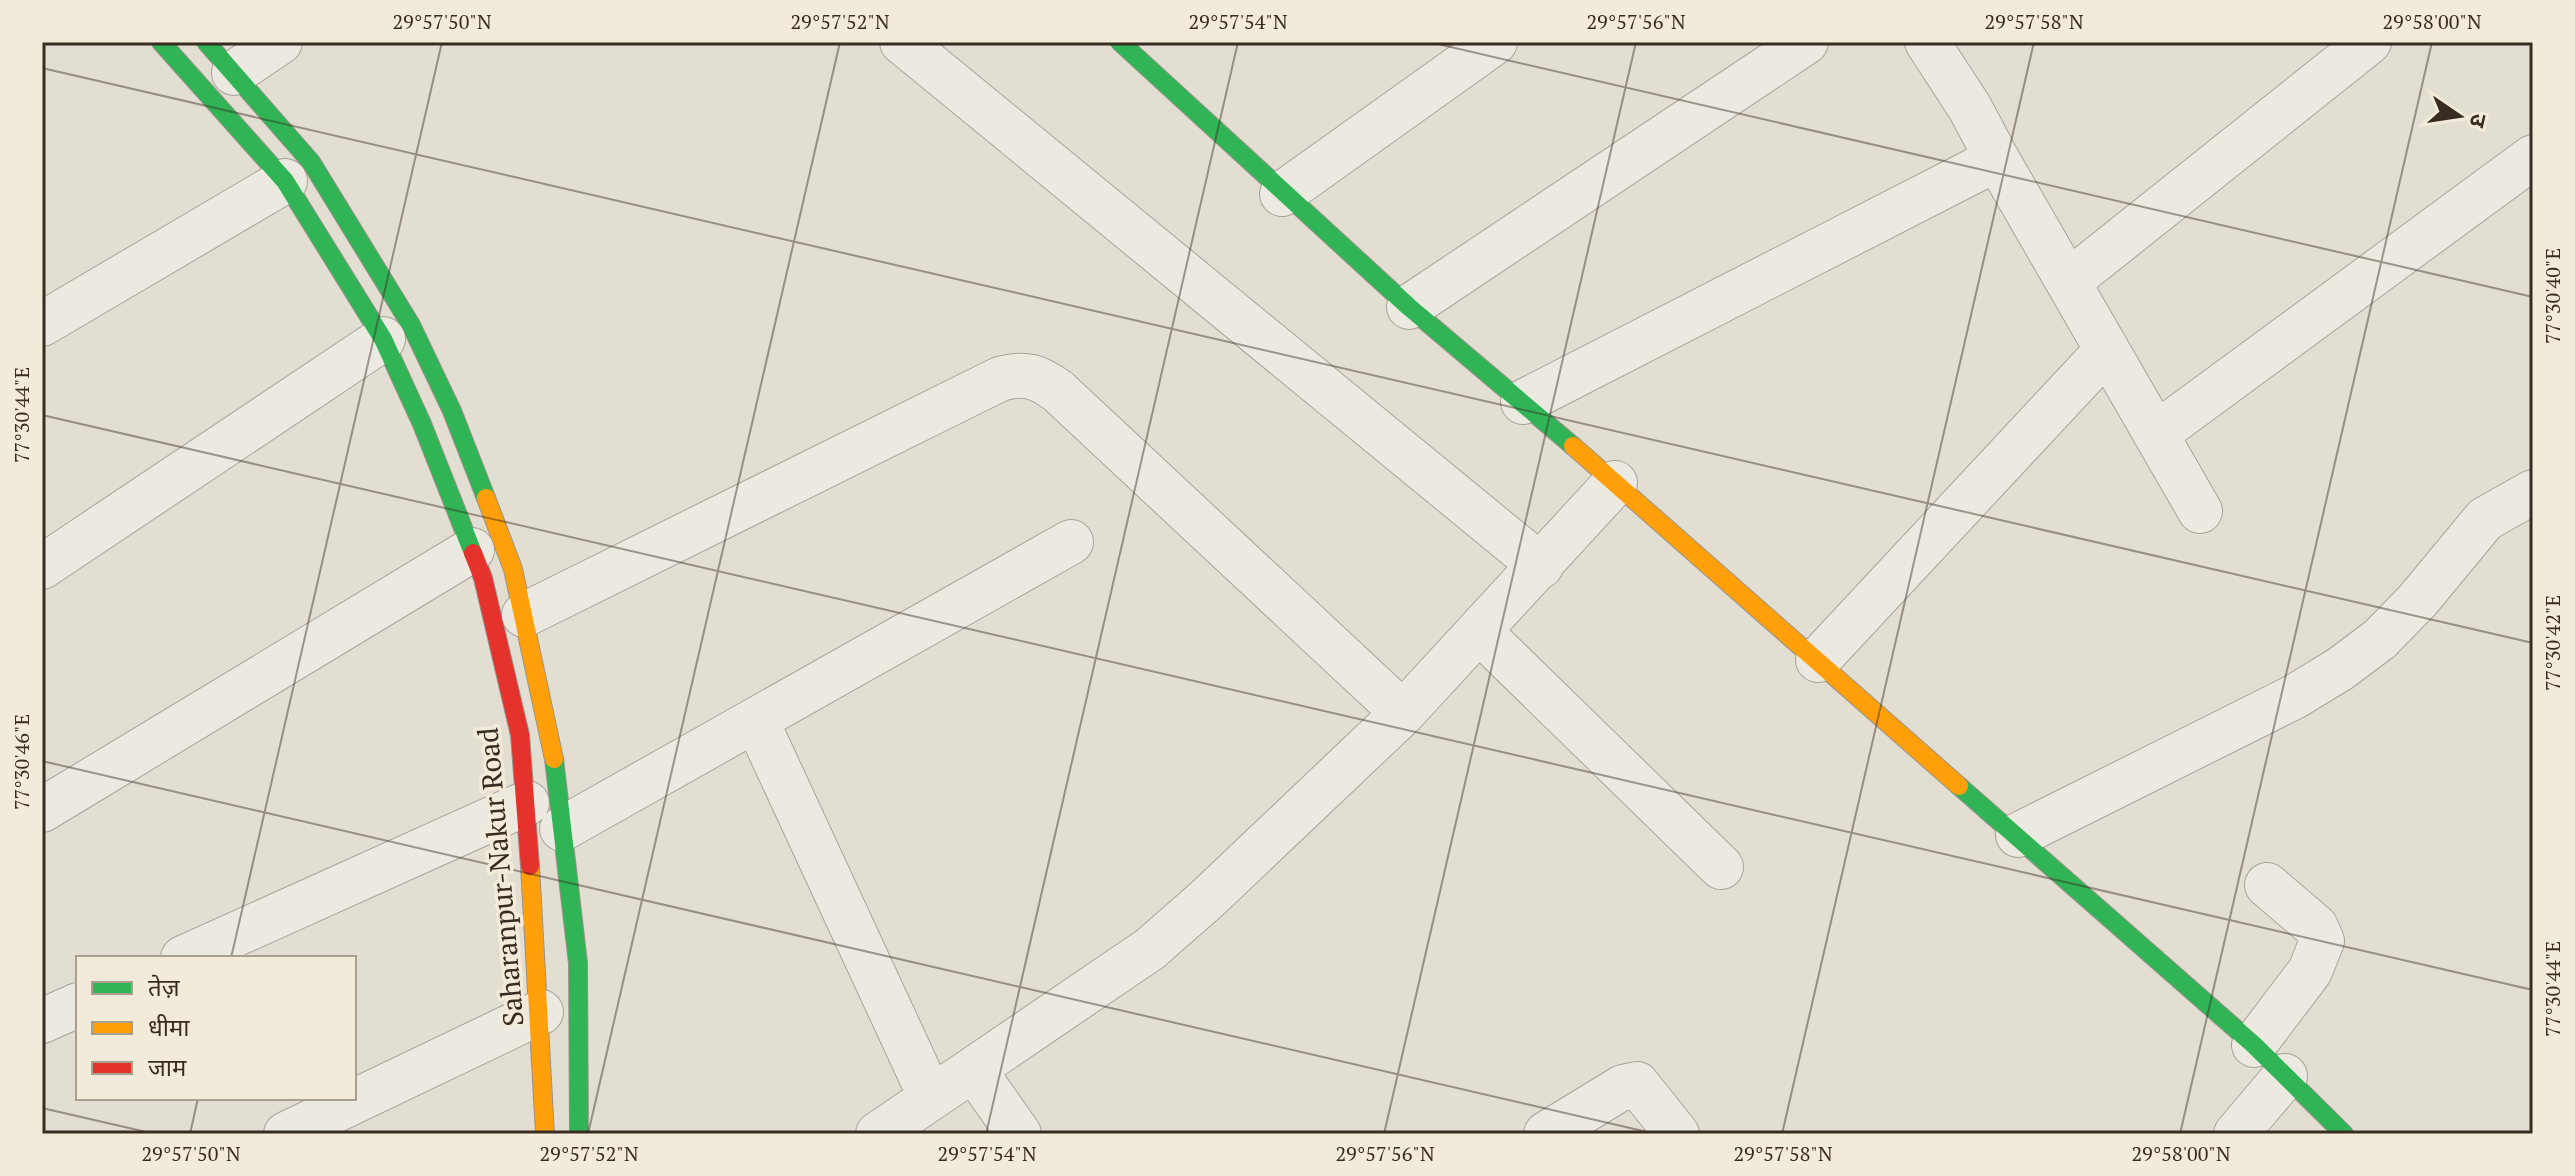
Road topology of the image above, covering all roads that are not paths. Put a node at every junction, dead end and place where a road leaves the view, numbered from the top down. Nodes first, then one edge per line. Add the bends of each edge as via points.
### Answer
1 (161, 42) edge
2 (280, 42) edge
3 (902, 42) edge
4 (1495, 42) edge
5 (1806, 42) edge
6 (1927, 42) edge
7 (2369, 42) edge
8 (1130, 45) edge
9 (220, 58) edge
10 (2533, 157) edge
11 (1997, 159) junction
12 (285, 181) junction
13 (1282, 194) junction
14 (2068, 282) junction
15 (1409, 307) junction
16 (42, 324) edge
17 (383, 339) junction
18 (2107, 350) junction
19 (1523, 402) junction
20 (2156, 434) junction
21 (1615, 483) junction
22 (2533, 492) edge
23 (2200, 511) dead end
24 (1071, 542) dead end
25 (472, 550) junction
26 (1541, 566) junction
27 (42, 567) edge
28 (524, 615) junction
29 (1480, 632) junction
30 (1818, 660) junction
31 (1403, 713) junction
32 (756, 720) junction
33 (527, 803) junction
34 (42, 810) edge
35 (562, 829) junction
36 (2018, 835) junction
37 (1721, 867) dead end
38 (2267, 885) dead end
39 (187, 956) edge
40 (76, 1006) edge
41 (541, 1012) junction
42 (42, 1021) edge
43 (2254, 1045) junction
44 (974, 1070) junction
45 (2285, 1076) junction
46 (931, 1098) junction
47 (286, 1134) edge
48 (545, 1134) edge
49 (579, 1134) edge
50 (878, 1134) edge
51 (1019, 1134) edge
52 (1546, 1134) edge
53 (1677, 1134) edge
54 (2236, 1134) edge
55 (2344, 1134) edge

1 - 12 main road, Saharanpur-Nakur Road
2 - 9 street
3 - 26 street
4 - 13 street
5 - 15 street
6 - 11 street
7 - 14 street
8 - 13 main road
9 - 28 main road via 311,162 411,325 452,411 513,569
10 - 20 street
11 - 14 street
11 - 19 street
12 - 16 street
12 - 17 main road, Saharanpur-Nakur Road
13 - 15 main road
14 - 18 street
15 - 19 main road
17 - 25 main road, Saharanpur-Nakur Road
17 - 27 street
18 - 20 street
18 - 30 street
19 - 21 main road
20 - 23 street
21 - 26 street
21 - 30 main road
22 - 36 street via 2485,519 2418,600 2380,639 2340,669
24 - 32 street
25 - 33 main road, Saharanpur-Nakur Road via 520,735
25 - 34 street
26 - 29 street
28 - 31 street via 1000,379 1035,375
28 - 35 main road via 550,729
29 - 31 street
29 - 37 street
30 - 36 main road
31 - 44 street via 1150,949
32 - 35 street
32 - 46 street
33 - 39 street
33 - 41 main road, Saharanpur-Nakur Road
35 - 49 main road via 578,963
36 - 43 main road
38 - 43 street via 2316,927 2322,941 2310,971
40 - 42 street
41 - 47 street
41 - 48 main road, Saharanpur-Nakur Road
43 - 45 main road
44 - 46 street
44 - 51 street
45 - 54 street
45 - 55 main road
46 - 50 street
52 - 53 street via 1623,1087 1637,1084

